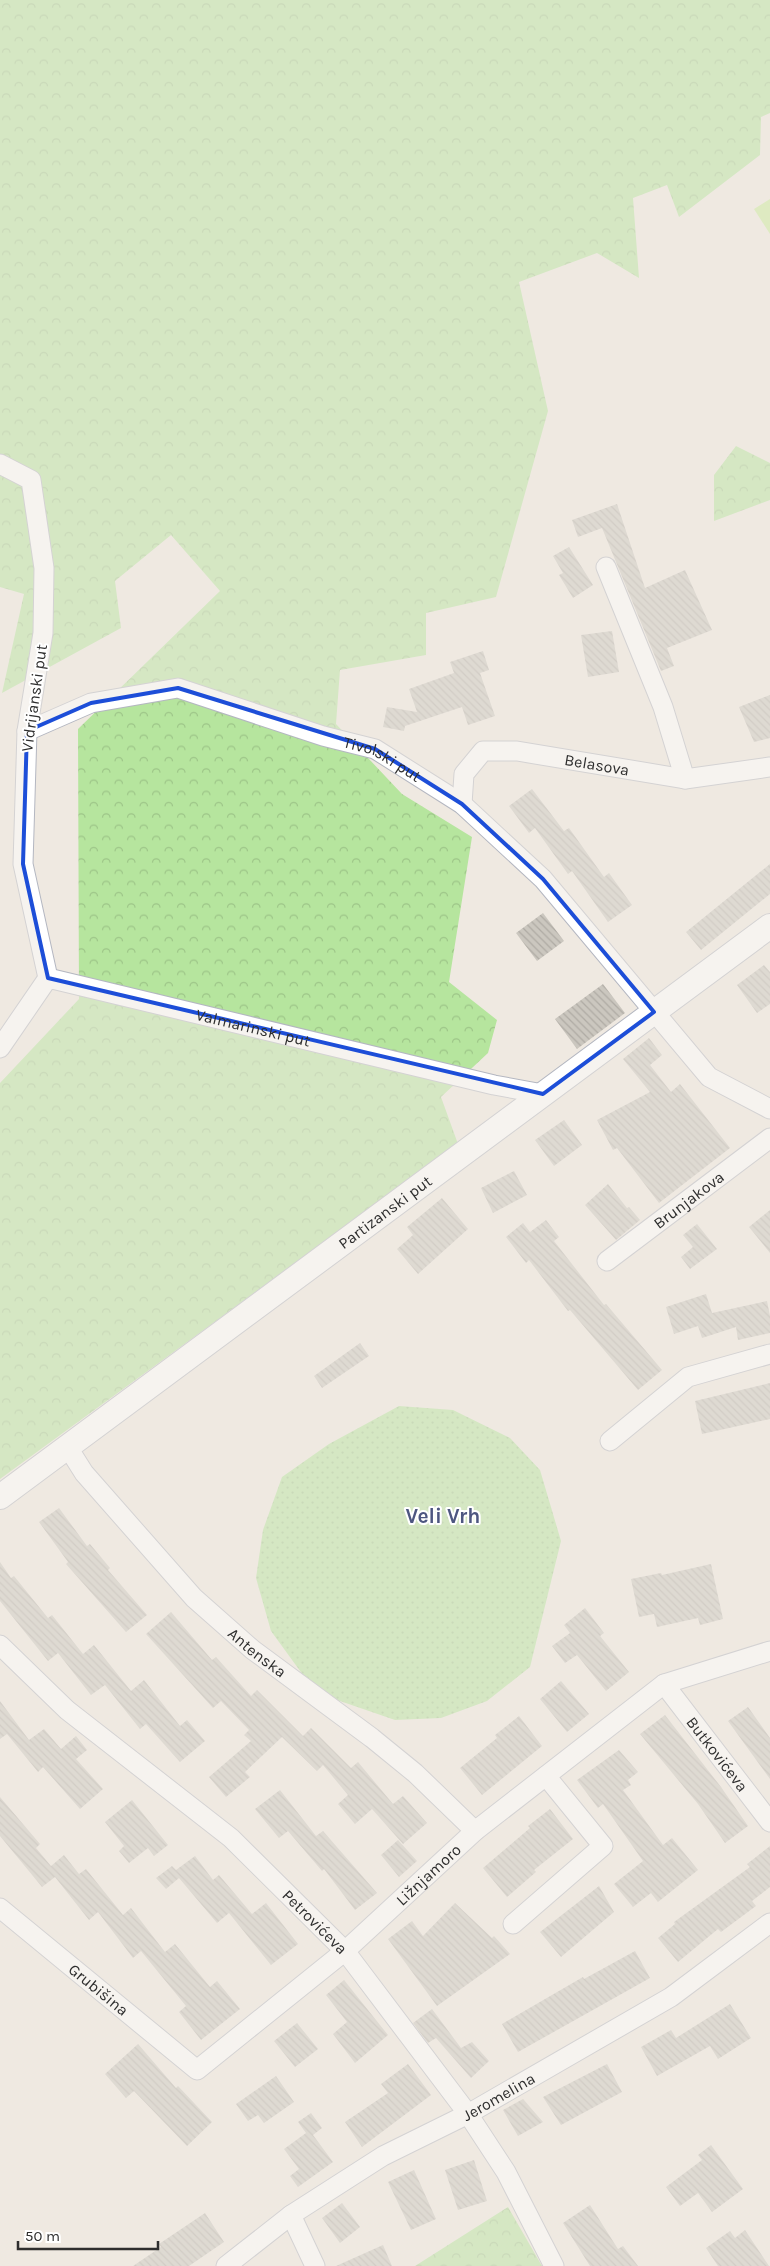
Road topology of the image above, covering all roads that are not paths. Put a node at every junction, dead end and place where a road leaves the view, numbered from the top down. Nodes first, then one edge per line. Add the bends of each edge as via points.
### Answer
1 (0, 464) edge
2 (606, 567) dead end
3 (27, 731) junction
4 (770, 767) edge
5 (685, 779) junction
6 (462, 804) junction
7 (770, 926) edge
8 (48, 978) junction
9 (654, 1012) junction
10 (0, 1048) edge
11 (770, 1091) edge
12 (543, 1094) junction
13 (750, 1100) junction
14 (770, 1109) edge
15 (770, 1138) edge
16 (607, 1261) dead end
17 (770, 1354) edge
18 (610, 1441) dead end
19 (67, 1446) junction
20 (0, 1497) edge
21 (0, 1645) edge
22 (770, 1651) edge
23 (664, 1684) junction
24 (546, 1776) junction
25 (770, 1822) edge
26 (475, 1831) junction
27 (0, 1908) edge
28 (770, 1923) edge
29 (513, 1924) dead end
30 (345, 1951) junction
31 (197, 2070) joint
32 (468, 2114) junction
33 (291, 2215) junction
34 (226, 2266) edge
35 (315, 2266) edge
36 (554, 2266) edge

1 - 3 street, Vidrijanski put via 31,480 44,568 43,633
2 - 5 street via 663,707
3 - 6 street, Tivolski put via 91,703 178,688 323,736 374,749
3 - 8 street, Vidrijanski put via 23,864
4 - 5 street, Belasova
5 - 6 street, Belasova via 517,751 483,750 464,774
6 - 9 street, Tivolski put via 543,879
7 - 9 street, Partizanski put
8 - 10 street
8 - 12 street, Valmarinski put
9 - 12 street, Partizanski put
9 - 13 street via 709,1077
11 - 13 street
12 - 19 street, Partizanski put
13 - 14 street
15 - 16 street, Brunjakova
17 - 18 street via 688,1377
19 - 20 street, Partizanski put
19 - 26 street, Antenska via 84,1473 194,1598 253,1650 415,1773
21 - 30 street, Petrovićeva via 68,1710 231,1838
22 - 23 street
23 - 24 street, Ližnjamoro
23 - 25 street, Butkovićeva
24 - 26 street, Ližnjamoro
24 - 29 street via 603,1846
26 - 30 street, Ližnjamoro
27 - 31 street, Grubišina
28 - 32 street, Jeromelina via 671,1997
30 - 31 street, Ližnjamoro
30 - 32 street, Petrovićeva
32 - 33 street, Jeromelina via 383,2156
32 - 36 street, Petrovićeva via 506,2172
33 - 34 street, Jeromelina
33 - 35 street

